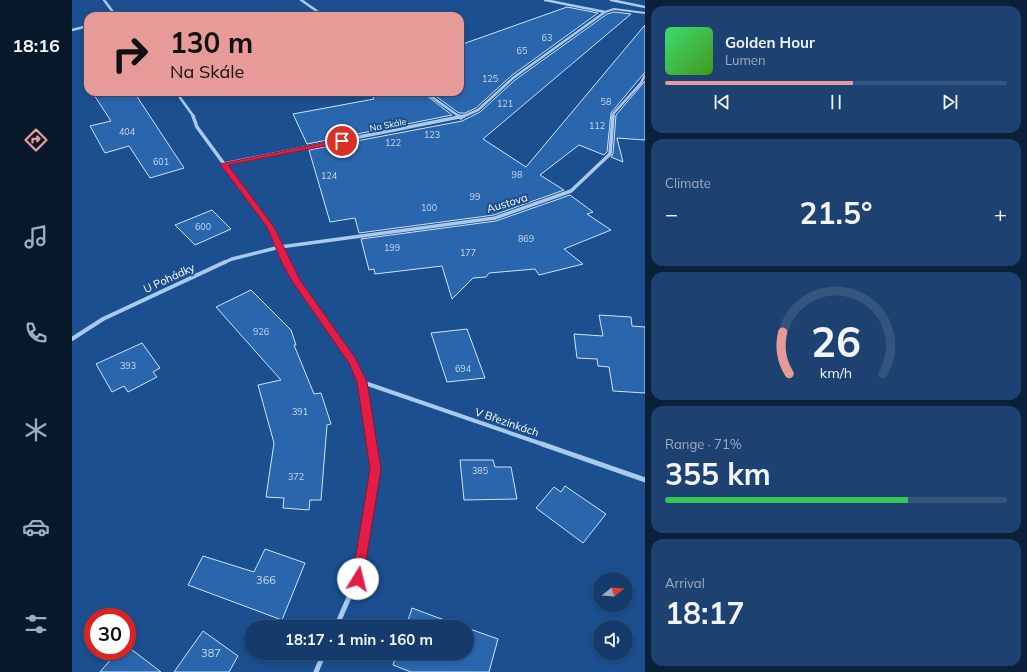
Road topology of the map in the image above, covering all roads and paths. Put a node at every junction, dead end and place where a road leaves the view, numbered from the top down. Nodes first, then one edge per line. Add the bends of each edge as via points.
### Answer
1 (104, 0) edge
2 (301, 0) edge
3 (545, 0) edge
4 (611, 0) edge
5 (645, 7) edge
6 (113, 12) edge
7 (318, 12) edge
8 (604, 12) junction
9 (645, 13) edge
10 (84, 27) edge
11 (72, 30) edge
12 (645, 75) edge
13 (179, 96) edge
14 (431, 96) edge
15 (461, 118) junction
16 (224, 164) junction
17 (280, 247) junction
18 (72, 339) edge
19 (362, 382) junction
20 (645, 480) edge
21 (339, 620) edge
22 (321, 660) edge
23 (316, 672) edge

1 - 6 street
2 - 7 street
3 - 8 street
4 - 5 street
8 - 9 lane via 614,9
8 - 15 street, Na Skále via 513,78 478,110
10 - 11 street
12 - 17 street, Austova via 613,114 610,154 571,191 495,218
13 - 16 street via 192,113 197,127
14 - 15 street
15 - 16 street, Na Skále
16 - 17 street via 270,227
17 - 18 street, U Pohádky via 232,259 103,319
17 - 19 street via 296,281 352,362
19 - 20 street, V Březinkách
19 - 21 street via 376,469 358,579
22 - 23 street

